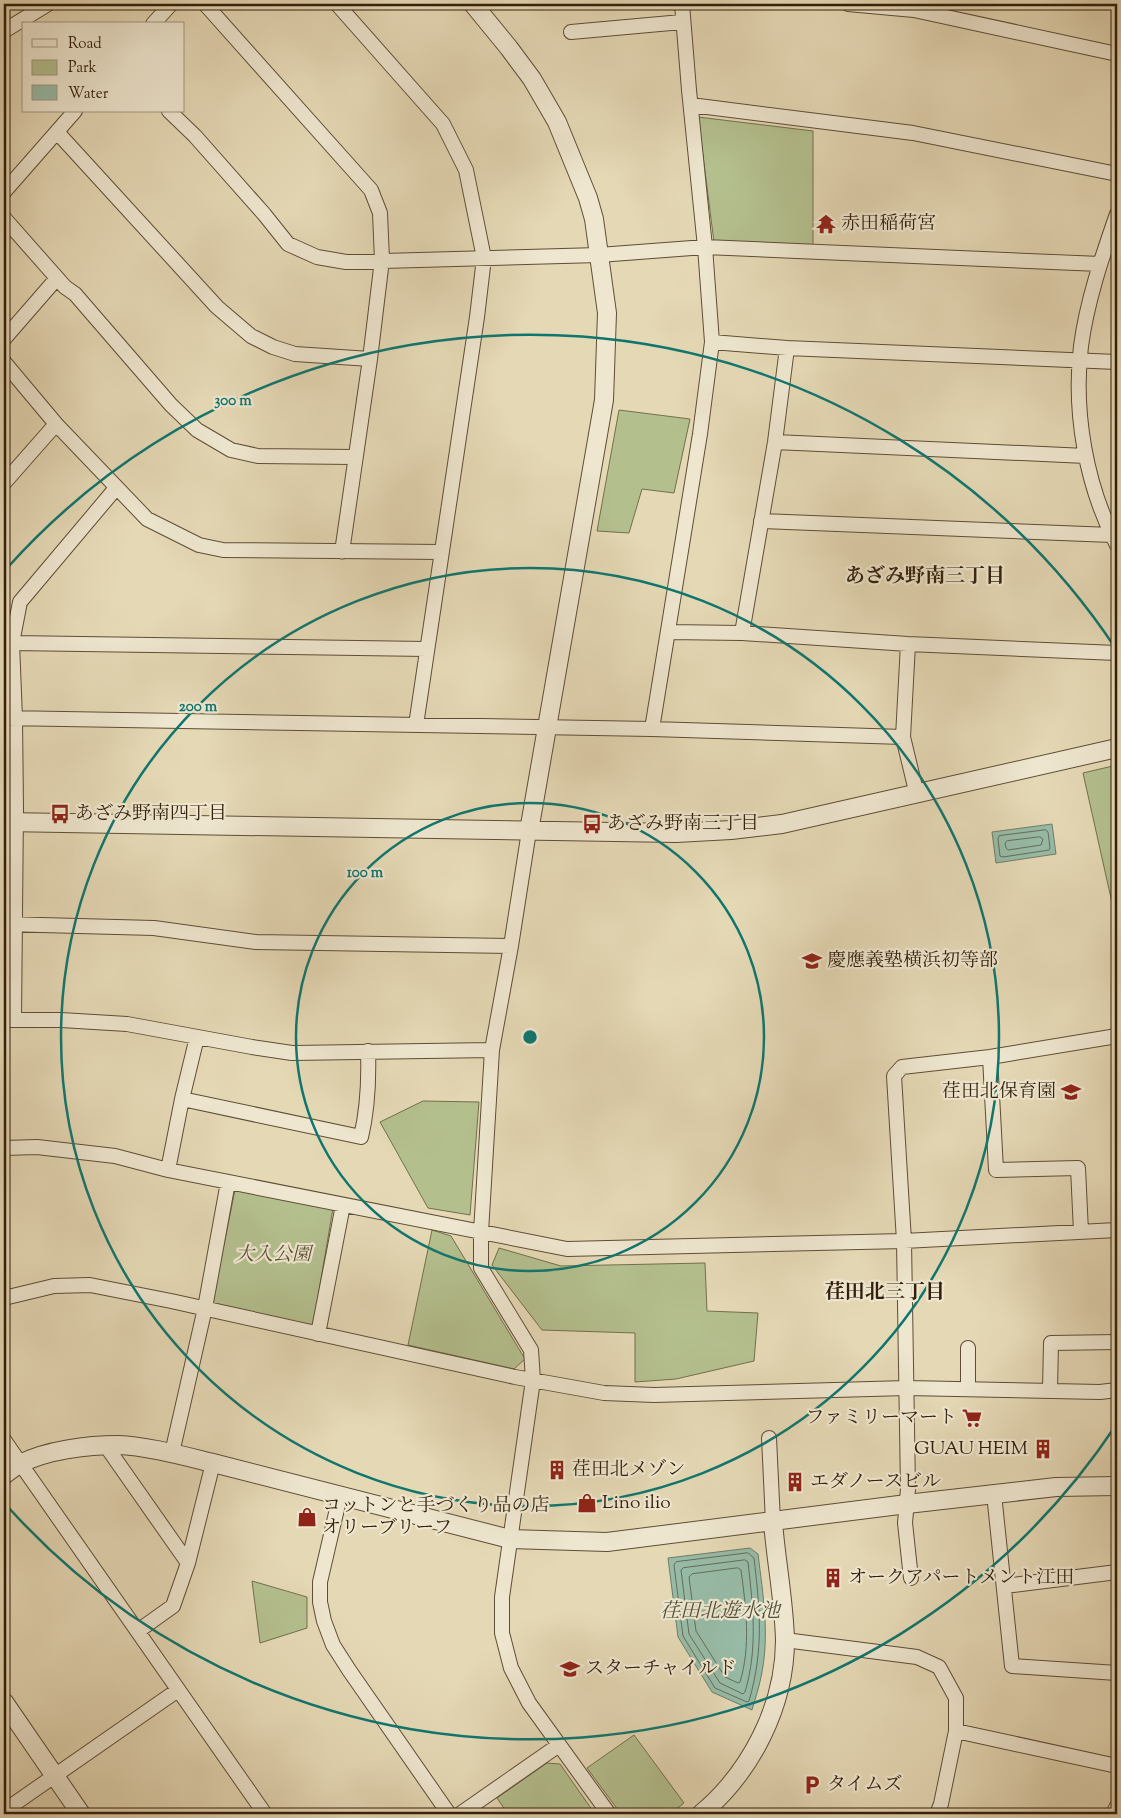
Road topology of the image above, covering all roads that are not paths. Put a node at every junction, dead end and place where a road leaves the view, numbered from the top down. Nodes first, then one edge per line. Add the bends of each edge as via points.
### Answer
1 (48, 4) edge
2 (171, 4) edge
3 (206, 4) edge
4 (337, 4) edge
5 (473, 4) edge
6 (682, 4) edge
7 (848, 4) edge
8 (155, 22) edge
9 (682, 22) junction
10 (4, 31) edge
11 (572, 32) dead end
12 (1117, 54) edge
13 (691, 105) junction
14 (75, 112) edge
15 (170, 112) edge
16 (57, 132) junction
17 (1117, 174) edge
18 (4, 192) edge
19 (1117, 214) edge
20 (4, 218) edge
21 (705, 247) junction
22 (599, 255) junction
23 (484, 258) junction
24 (382, 260) junction
25 (1100, 264) junction
26 (57, 278) junction
27 (4, 339) edge
28 (712, 342) junction
29 (786, 348) junction
30 (370, 359) junction
31 (1080, 359) junction
32 (4, 362) edge
33 (1117, 362) edge
34 (56, 424) junction
35 (775, 442) junction
36 (1086, 456) junction
37 (354, 457) junction
38 (4, 483) edge
39 (116, 488) junction
40 (761, 521) junction
41 (1115, 540) edge
42 (342, 552) junction
43 (442, 552) junction
44 (668, 632) junction
45 (742, 633) junction
46 (12, 643) junction
47 (908, 644) junction
48 (427, 649) junction
49 (1117, 653) edge
50 (10, 718) edge
51 (416, 725) junction
52 (547, 728) junction
53 (652, 729) junction
54 (903, 737) junction
55 (1117, 748) edge
56 (917, 795) junction
57 (10, 822) edge
58 (529, 831) junction
59 (9, 924) edge
60 (511, 946) junction
61 (9, 1020) edge
62 (1117, 1036) edge
63 (197, 1037) junction
64 (492, 1050) junction
65 (368, 1051) junction
66 (990, 1057) junction
67 (182, 1099) junction
68 (4, 1148) edge
69 (168, 1170) junction
70 (228, 1182) junction
71 (343, 1204) junction
72 (1117, 1230) edge
73 (481, 1232) junction
74 (1082, 1232) junction
75 (904, 1241) junction
76 (4, 1298) edge
77 (204, 1308) junction
78 (318, 1334) junction
79 (1117, 1342) edge
80 (968, 1348) dead end
81 (533, 1380) junction
82 (907, 1388) junction
83 (968, 1389) junction
84 (1050, 1390) junction
85 (1117, 1390) edge
86 (769, 1438) dead end
87 (4, 1440) edge
88 (106, 1446) junction
89 (172, 1453) junction
90 (213, 1462) junction
91 (20, 1464) junction
92 (4, 1475) edge
93 (1117, 1486) edge
94 (994, 1494) junction
95 (340, 1496) junction
96 (907, 1504) junction
97 (773, 1522) junction
98 (510, 1539) junction
99 (188, 1563) junction
100 (1117, 1572) edge
101 (911, 1578) dead end
102 (1004, 1586) junction
103 (138, 1630) junction
104 (785, 1640) junction
105 (1117, 1673) edge
106 (178, 1690) junction
107 (4, 1702) edge
108 (956, 1731) junction
109 (559, 1745) junction
110 (1117, 1766) edge
111 (55, 1776) junction
112 (1117, 1806) edge
113 (4, 1812) edge
114 (81, 1814) edge
115 (265, 1814) edge
116 (449, 1814) edge
117 (460, 1814) edge
118 (609, 1814) edge
119 (702, 1814) edge
120 (937, 1814) edge
121 (1113, 1814) edge

1 - 10 street
2 - 8 street
3 - 24 street via 371,190 380,213
4 - 23 street via 443,124 466,170
5 - 22 street via 510,48 557,122 588,198
6 - 9 street
7 - 12 street via 914,10
9 - 11 street
9 - 13 street
13 - 17 street via 913,133
13 - 21 street
14 - 16 street
15 - 24 street via 288,244 317,258 346,262
16 - 18 street
16 - 30 street via 217,307 251,336 296,354
19 - 25 street
20 - 26 street
21 - 22 street
21 - 25 street
21 - 28 street
22 - 23 street
22 - 52 street via 607,313 604,400
23 - 24 street
23 - 43 street
24 - 30 street
25 - 31 street via 1086,316
26 - 27 street
26 - 37 street via 197,430 231,450 258,456
28 - 29 street
28 - 44 street
29 - 31 street
29 - 35 street
30 - 37 street
31 - 33 street
31 - 36 street via 1080,405
32 - 34 street
34 - 38 street
34 - 39 street
35 - 36 street
35 - 40 street
36 - 41 street via 1097,496
37 - 42 street
39 - 42 street via 146,519 199,545 223,550
39 - 46 street via 20,602
40 - 41 street
40 - 45 street
42 - 43 street
43 - 48 street
44 - 45 street
44 - 53 street
45 - 47 street
46 - 48 street
46 - 50 street
47 - 49 street
47 - 54 street
48 - 51 street
50 - 51 street
50 - 57 street
51 - 52 street
52 - 53 street
52 - 58 street
53 - 54 street
54 - 56 street
55 - 56 street
56 - 58 street via 782,824 731,830 676,833
57 - 58 street
57 - 59 street
58 - 60 street
59 - 60 street via 154,928 256,942
59 - 61 street
60 - 64 street
61 - 63 street via 127,1024
62 - 66 street
63 - 65 street via 292,1053
63 - 67 street
64 - 65 street
64 - 73 street
65 - 67 street via 369,1082 361,1137
66 - 74 street via 996,1170 1078,1168
66 - 75 street via 902,1067 894,1076
67 - 69 street
68 - 69 street via 37,1147 115,1156
69 - 70 street
70 - 71 street
70 - 77 street
71 - 73 street
71 - 78 street
72 - 74 street
73 - 75 street via 567,1249
73 - 81 street via 481,1268 531,1350
74 - 75 street
75 - 82 street
76 - 77 street via 54,1286 90,1285
77 - 78 street
77 - 89 street
78 - 81 street
79 - 84 street via 1051,1343
80 - 83 street
81 - 82 street via 604,1393 654,1395
81 - 98 street
82 - 83 street
82 - 96 street
83 - 84 street
84 - 85 street
86 - 97 street
87 - 91 street
88 - 89 street
88 - 91 street via 46,1454
88 - 99 street
89 - 90 street
90 - 95 street
90 - 99 street
91 - 92 street
91 - 103 street
93 - 94 street via 1056,1487
94 - 96 street
94 - 102 street
95 - 98 street
95 - 116 street via 320,1582 324,1621 333,1645 349,1670
96 - 97 street
96 - 101 street via 905,1523
97 - 98 street via 607,1542
97 - 104 street
98 - 109 street via 502,1598 502,1633 511,1668 529,1703
99 - 103 street via 173,1606
100 - 102 street
102 - 105 street via 1012,1666
103 - 106 street
104 - 108 street via 917,1656 939,1667 956,1698
104 - 119 street via 779,1686 766,1726 744,1767
106 - 111 street
106 - 115 street
107 - 111 street
108 - 110 street
108 - 120 street
109 - 117 street
109 - 118 street
111 - 113 street
111 - 114 street
112 - 121 street

